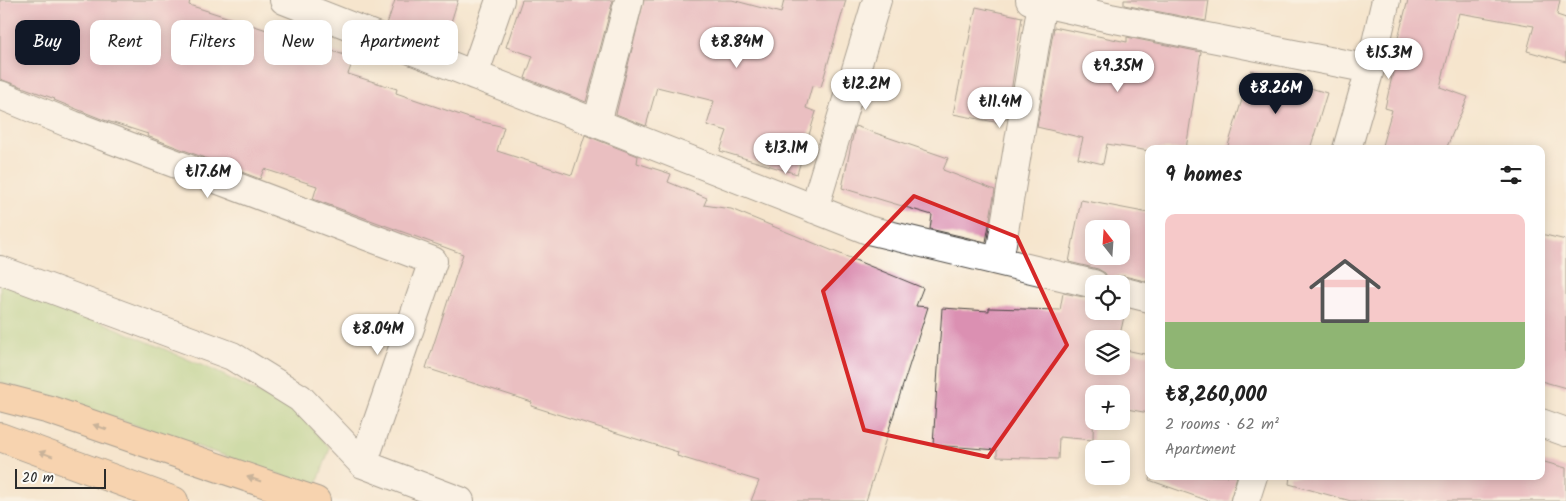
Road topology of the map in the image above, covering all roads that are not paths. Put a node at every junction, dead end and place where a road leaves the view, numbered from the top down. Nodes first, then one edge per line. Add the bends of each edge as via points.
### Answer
1 (284, 0) edge
2 (500, 0) edge
3 (629, 0) edge
4 (877, 0) edge
5 (1386, 0) edge
6 (1036, 1) edge
7 (1110, 9) edge
8 (1370, 69) junction
9 (474, 75) junction
10 (0, 95) edge
11 (597, 123) junction
12 (1348, 145) edge
13 (814, 209) junction
14 (999, 261) junction
15 (0, 270) edge
16 (1085, 282) edge
17 (1130, 293) edge
18 (1145, 297) edge
19 (0, 398) edge
20 (1545, 424) edge
21 (1566, 432) edge
22 (0, 437) edge
23 (362, 464) junction
24 (174, 501) edge
25 (316, 501) edge
26 (460, 501) edge

1 - 9 street
2 - 9 street
3 - 11 street
4 - 13 street
5 - 8 street
6 - 7 street
6 - 14 street
7 - 8 street
8 - 12 street
9 - 11 street
10 - 23 street via 433,261
11 - 13 street
13 - 14 street via 868,230
14 - 16 street
15 - 23 street via 232,356 300,398
17 - 18 street
25 -> 19 highway via 50,410
20 - 21 street
24 -> 22 highway
23 - 26 street

